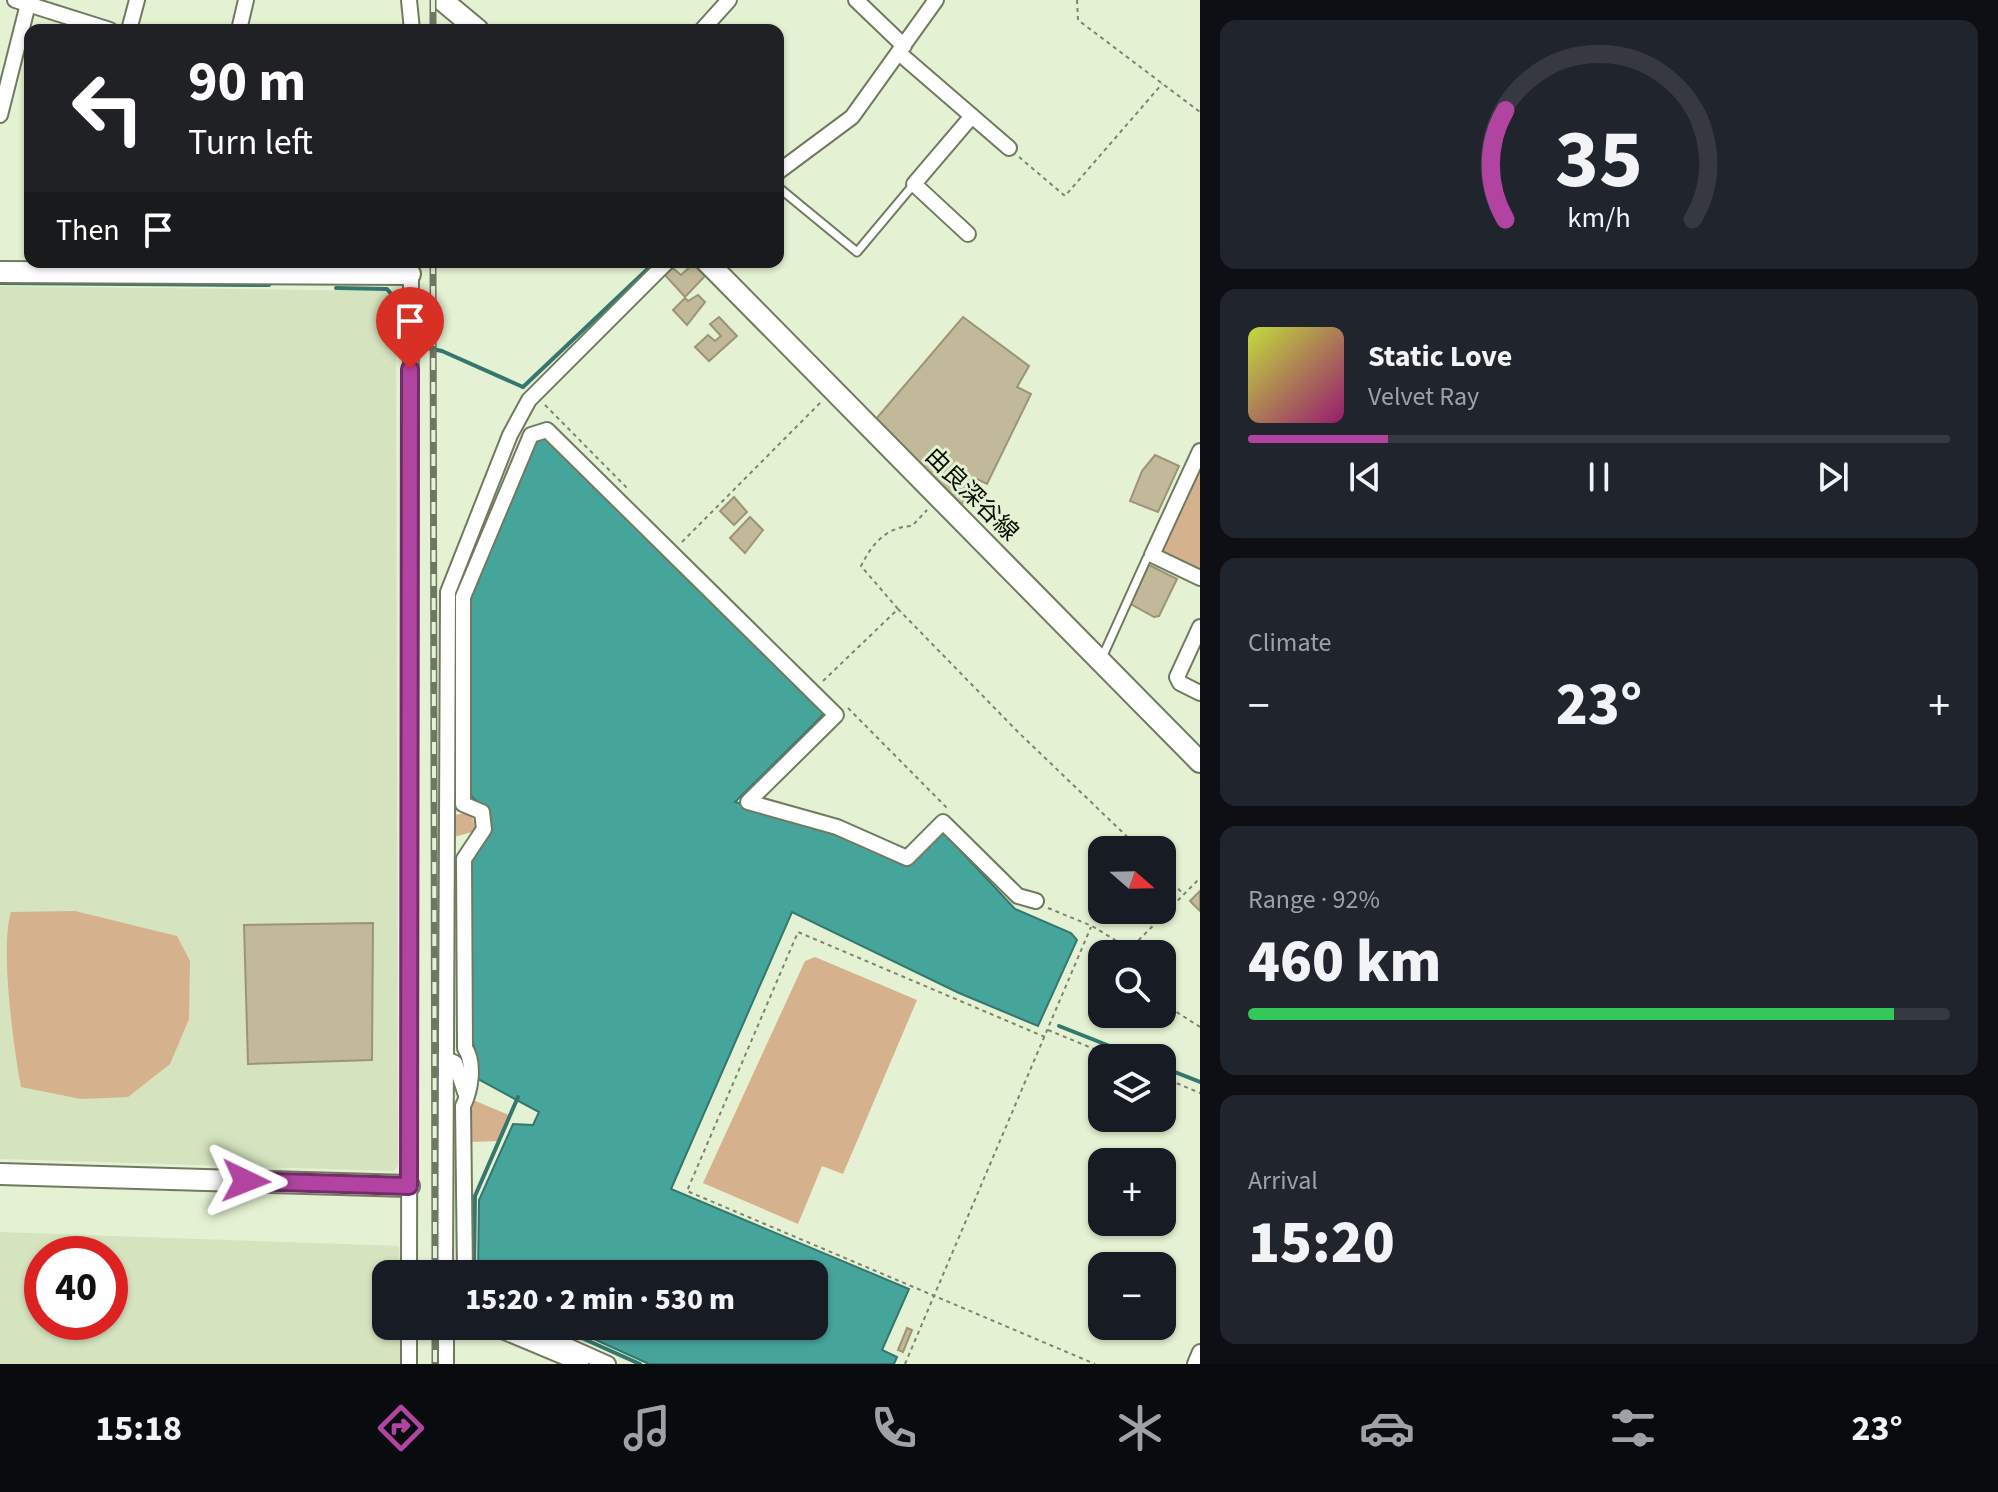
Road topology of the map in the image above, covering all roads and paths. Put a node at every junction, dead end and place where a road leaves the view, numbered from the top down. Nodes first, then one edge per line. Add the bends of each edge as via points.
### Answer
1 (137, 0) edge
2 (246, 0) edge
3 (409, 0) edge
4 (729, 0) edge
5 (856, 0) edge
6 (936, 0) edge
7 (1077, 0) edge
8 (24, 1) edge
9 (445, 1) edge
10 (92, 24) edge
11 (131, 24) edge
12 (240, 24) edge
13 (411, 24) edge
14 (471, 24) edge
15 (707, 24) edge
16 (901, 50) junction
17 (1162, 84) junction
18 (1200, 112) edge
19 (0, 115) edge
20 (972, 116) junction
21 (1009, 148) joint
22 (784, 168) edge
23 (914, 184) junction
24 (784, 192) edge
25 (968, 234) dead end
26 (56, 268) edge
27 (410, 268) edge
28 (661, 268) edge
29 (713, 268) edge
30 (0, 272) edge
31 (833, 391) junction
32 (534, 394) junction
33 (1200, 451) edge
34 (628, 490) dead end
35 (939, 498) junction
36 (681, 543) dead end
37 (1152, 555) junction
38 (1200, 578) edge
39 (898, 609) junction
40 (1200, 627) edge
41 (1102, 656) junction
42 (822, 682) dead end
43 (1200, 693) edge
44 (843, 703) dead end
45 (1200, 762) edge
46 (950, 811) dead end
47 (1126, 836) edge
48 (1200, 878) edge
49 (1176, 886) edge
50 (1184, 894) junction
51 (1036, 901) joint
52 (1092, 926) junction
53 (1115, 940) edge
54 (1139, 940) edge
55 (1176, 1012) edge
56 (1200, 1027) edge
57 (1048, 1030) junction
58 (1045, 1037) junction
59 (1088, 1046) edge
60 (446, 1059) junction
61 (1176, 1083) edge
62 (1200, 1093) edge
63 (467, 1099) junction
64 (0, 1174) edge
65 (409, 1186) junction
66 (409, 1260) edge
67 (445, 1260) edge
68 (465, 1260) edge
69 (935, 1294) junction
70 (409, 1340) edge
71 (446, 1340) edge
72 (524, 1340) edge
73 (554, 1340) edge
74 (1200, 1352) edge
75 (409, 1364) edge
76 (446, 1364) edge
77 (581, 1364) edge
78 (608, 1364) edge
79 (905, 1364) edge
80 (1095, 1364) edge
81 (1195, 1364) edge

1 - 11 street
2 - 12 street
3 - 13 street
4 - 15 street
5 - 16 street
6 - 16 street
7 - 17 path via 1078,20
8 - 10 street
8 - 19 street
9 - 14 street
16 - 20 street
16 - 22 street via 852,117
17 - 18 path
17 - 21 path via 1065,196
20 - 21 street
20 - 23 street
23 - 24 lane via 857,252
23 - 25 street
26 - 30 street
27 - 65 street
28 - 32 street
29 - 31 street, 由良深谷線
31 - 35 street, 由良深谷線
31 - 36 path
32 - 34 path
32 - 60 street via 510,435 448,592
33 - 37 street
35 - 39 path via 912,526 895,527 871,546 861,566
35 - 41 street, 由良深谷線
37 - 38 street
37 - 41 lane
39 - 42 path
39 - 47 path
40 - 43 street via 1177,677
41 - 45 street, 由良深谷線
44 - 46 path
48 - 50 path
49 - 50 path
50 - 54 path
51 - 52 path
51 - 63 street via 1018,896 943,822 907,858 837,827 748,802 836,715 547,430 531,435 463,597 463,804 482,812 484,829 464,859
52 - 53 path
52 - 57 path
55 - 56 path
57 - 58 path
57 - 59 path
58 - 69 path
58 - 69 path via 798,932 687,1191
60 - 63 street via 455,1063
60 - 67 street
61 - 62 path
63 - 68 street
64 - 65 street
65 - 66 street
69 - 79 path
69 - 80 path
70 - 75 street
71 - 76 street
72 - 77 street
73 - 78 street
74 - 81 street

